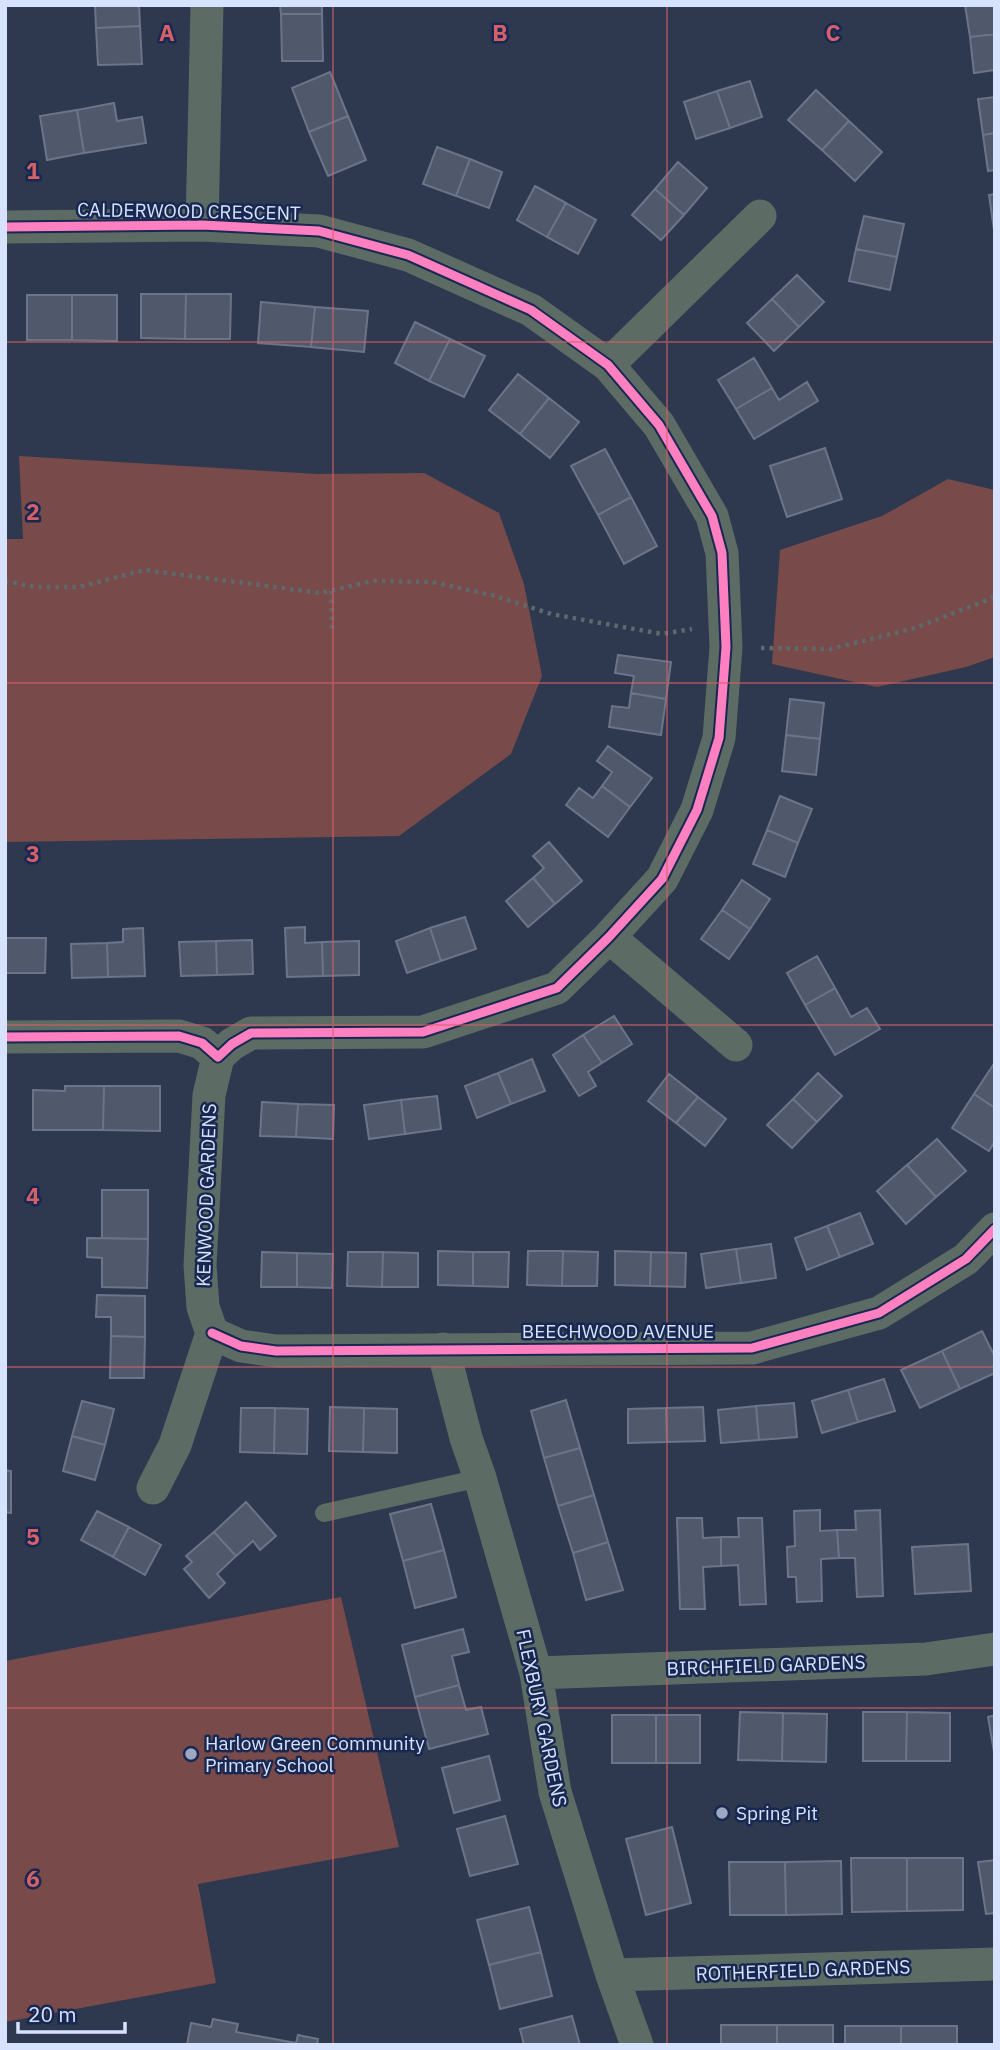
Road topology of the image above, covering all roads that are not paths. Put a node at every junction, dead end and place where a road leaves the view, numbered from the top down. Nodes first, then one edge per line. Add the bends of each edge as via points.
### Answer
1 (207, 5) edge
2 (760, 216) dead end
3 (202, 225) junction
4 (5, 227) edge
5 (608, 365) junction
6 (609, 937) junction
7 (5, 1037) edge
8 (736, 1045) dead end
9 (218, 1057) junction
10 (995, 1229) edge
11 (212, 1333) junction
12 (443, 1349) junction
13 (480, 1478) junction
14 (153, 1488) dead end
15 (324, 1513) dead end
16 (995, 1649) edge
17 (536, 1673) junction
18 (995, 1964) edge
19 (612, 1975) junction
20 (637, 2045) edge

1 - 3 street
2 - 5 street
3 - 4 street, CALDERWOOD CRESCENT
3 - 5 street, CALDERWOOD CRESCENT via 318,231 408,255 531,310
5 - 6 street, CALDERWOOD CRESCENT via 659,425 712,516 722,553 726,647 719,738 697,810 662,879
6 - 8 street
6 - 9 street, CALDERWOOD CRESCENT via 557,988 472,1017 423,1032 251,1033
7 - 9 street via 179,1036 202,1043
9 - 11 street, KENWOOD GARDENS via 209,1095 200,1265 203,1307
10 - 12 street, BEECHWOOD AVENUE via 965,1259 879,1313 752,1348
11 - 12 street, BEECHWOOD AVENUE via 241,1346 276,1351
11 - 14 street via 175,1445
12 - 13 street, FLEXBURY GARDENS
13 - 15 lane
13 - 17 street, FLEXBURY GARDENS
16 - 17 street, BIRCHFIELD GARDENS via 926,1658
17 - 19 street, FLEXBURY GARDENS via 555,1792
18 - 19 street, ROTHERFIELD GARDENS
19 - 20 street, FLEXBURY GARDENS

